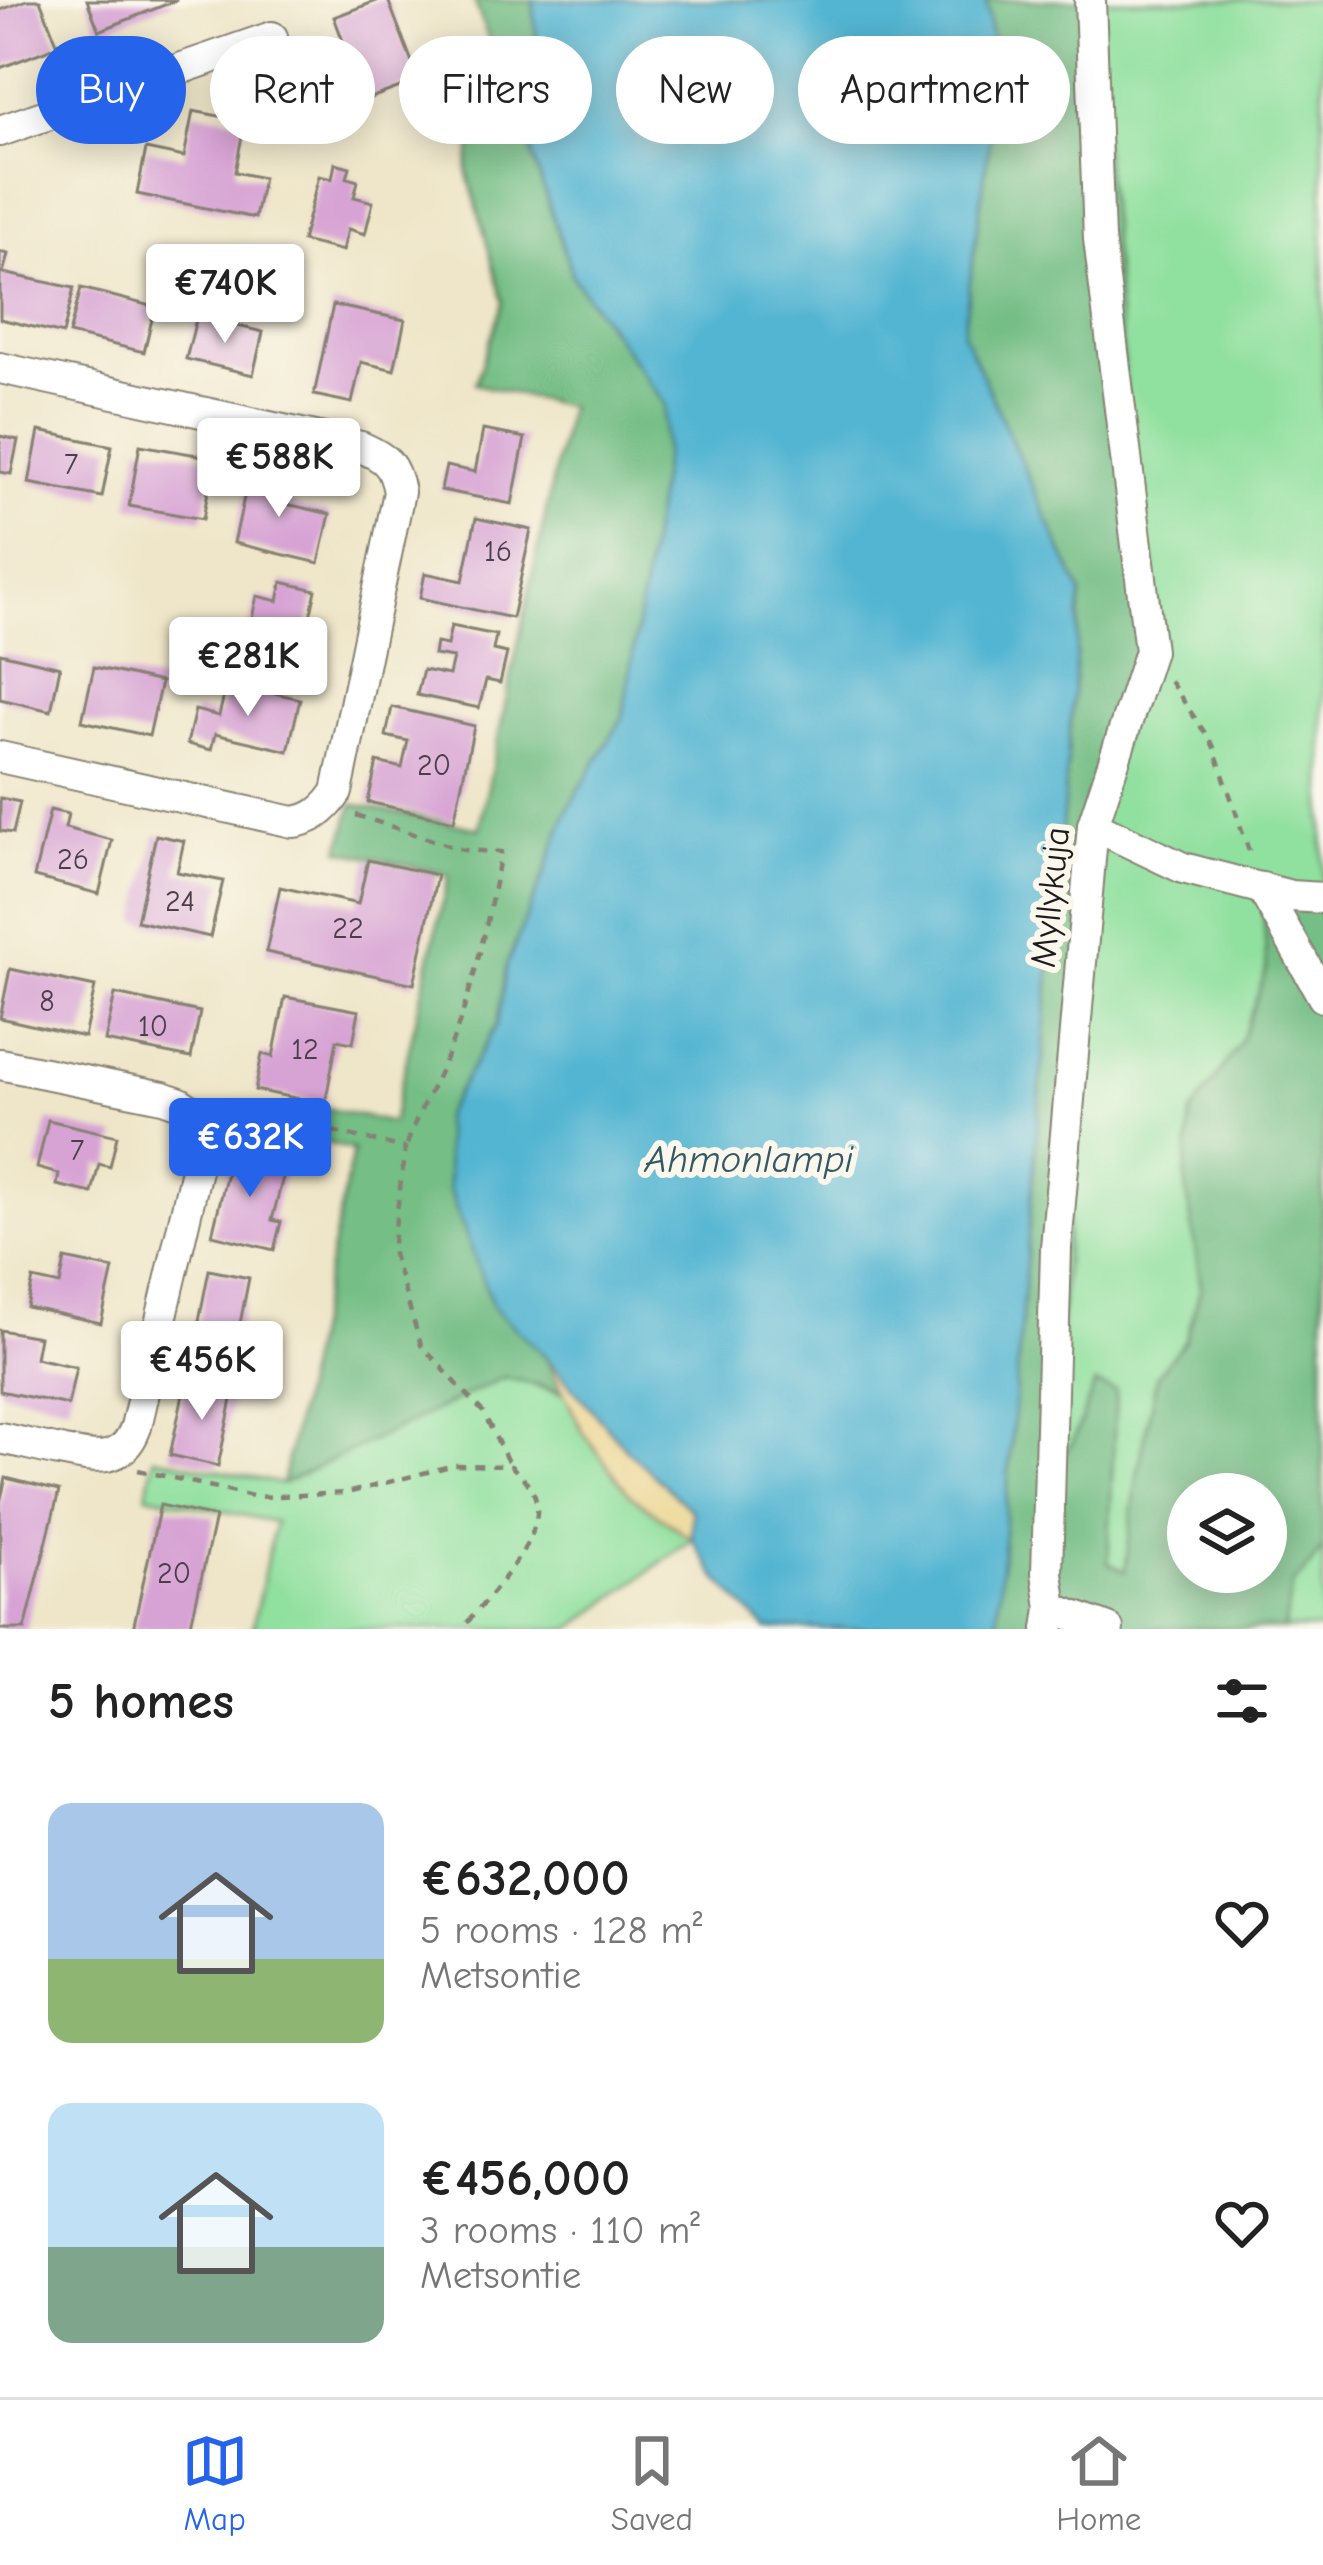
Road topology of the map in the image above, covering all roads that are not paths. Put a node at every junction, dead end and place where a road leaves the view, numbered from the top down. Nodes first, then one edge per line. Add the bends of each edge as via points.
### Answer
1 (1090, 0) edge
2 (210, 58) edge
3 (0, 131) edge
4 (0, 368) edge
5 (0, 757) edge
6 (1093, 825) junction
7 (1262, 888) junction
8 (1323, 898) edge
9 (1323, 997) edge
10 (0, 1064) edge
11 (0, 1438) edge
12 (1050, 1619) edge
13 (1108, 1629) edge

1 - 6 street, Myllykuja via 1099,239 1150,651
2 - 3 street
4 - 5 street via 361,446 390,465 399,492 328,806 293,822
6 - 7 street via 1183,868
6 - 12 street, Myllykuja via 1057,1248
7 - 8 street
7 - 9 street
10 - 11 street via 163,1097 196,1114 202,1131 130,1440 94,1458
12 - 13 street, Myllykuja

